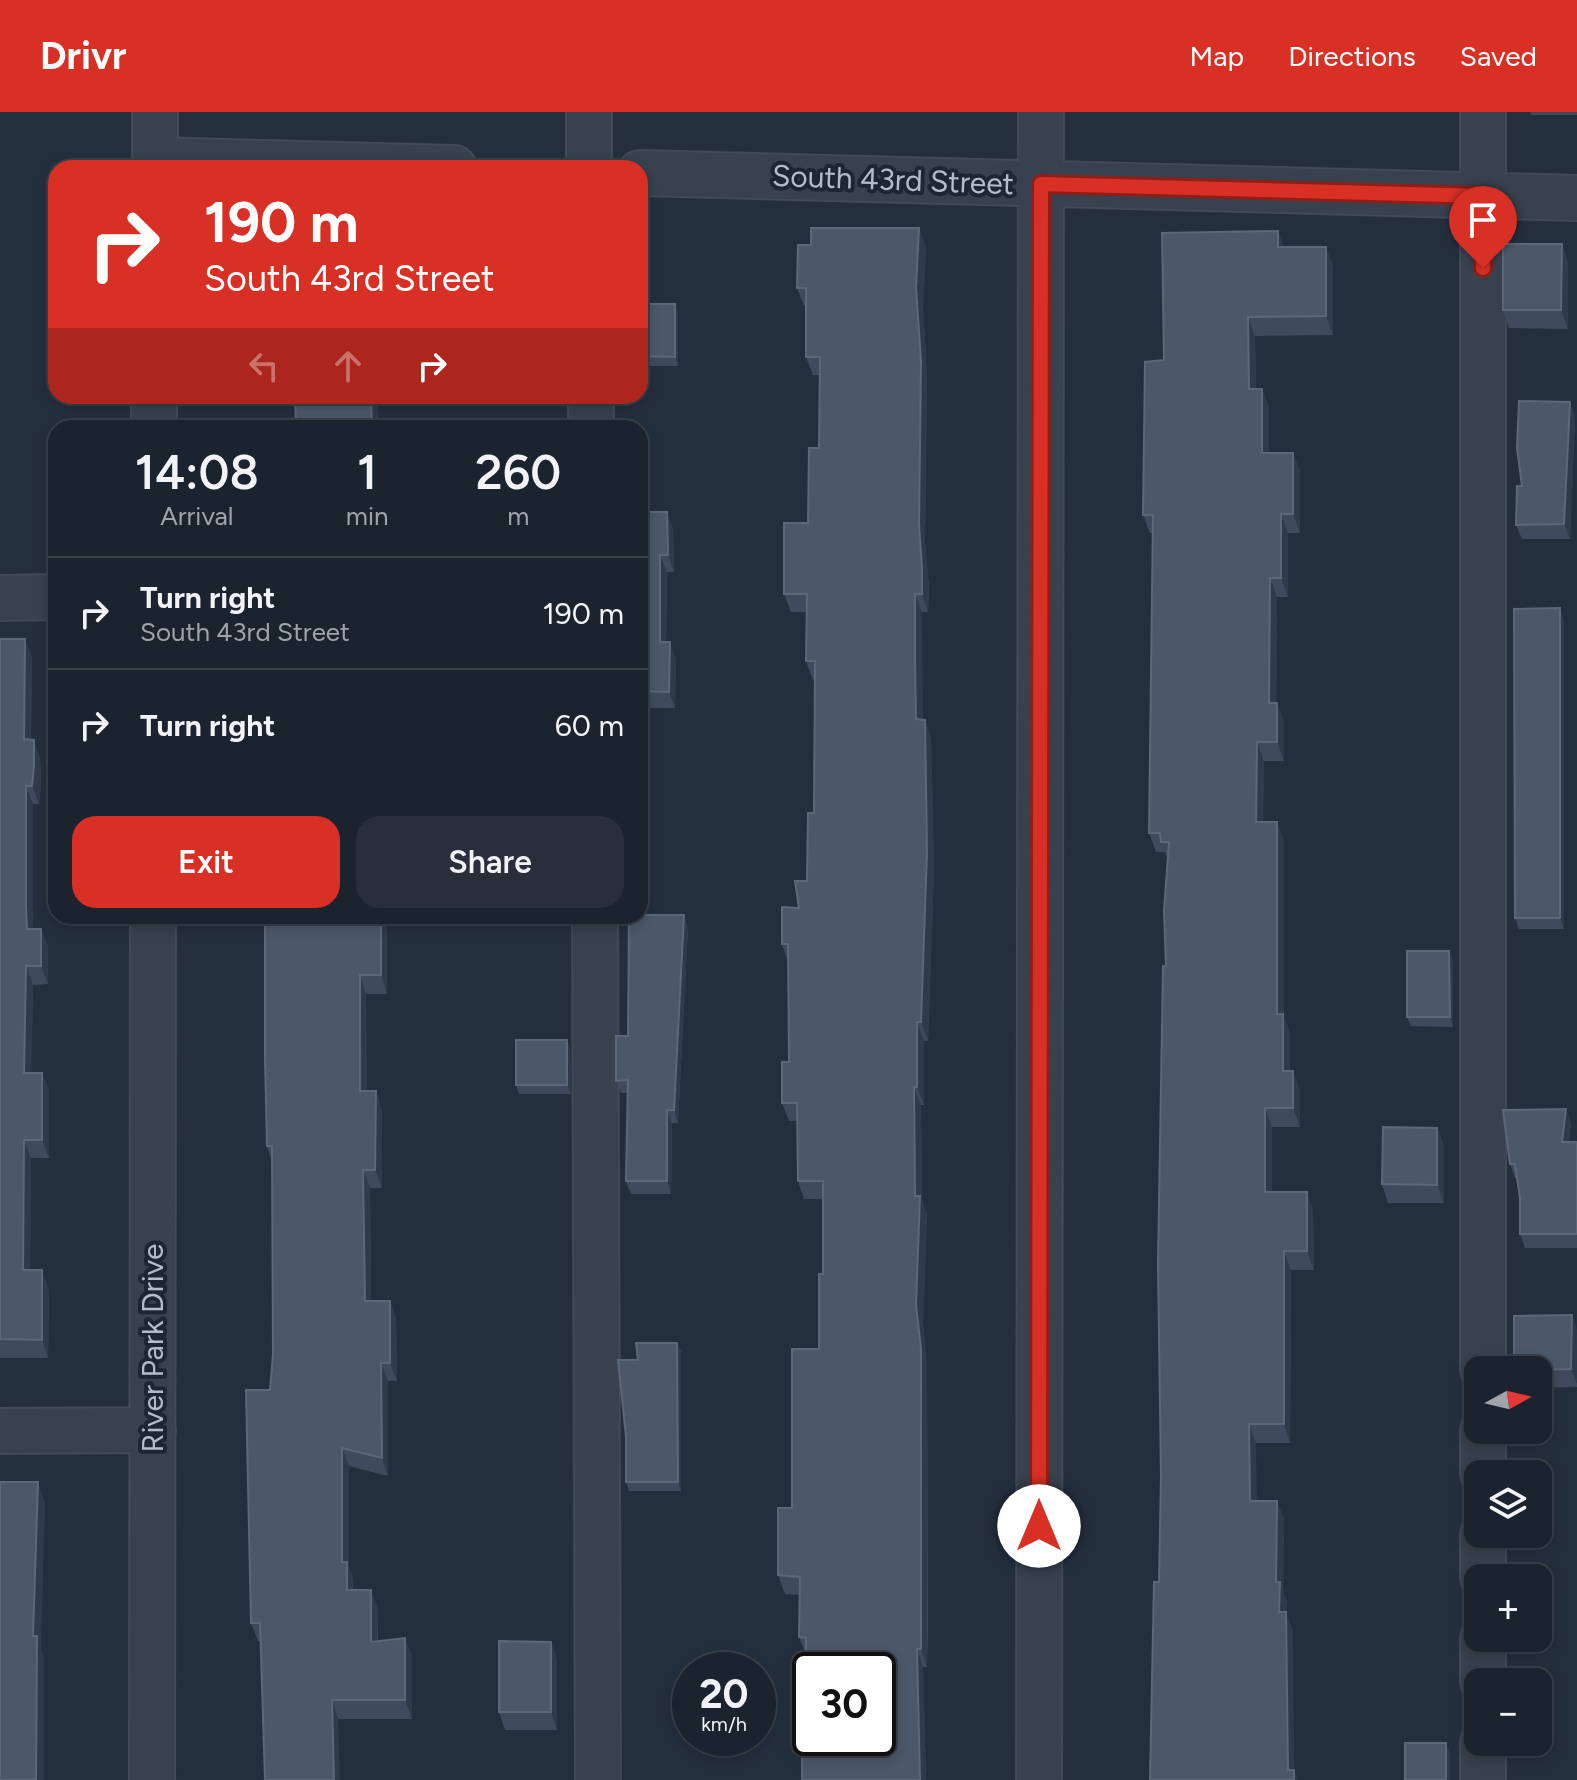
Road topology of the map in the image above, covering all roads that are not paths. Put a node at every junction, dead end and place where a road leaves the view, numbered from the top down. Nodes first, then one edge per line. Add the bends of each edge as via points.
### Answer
1 (155, 112) edge
2 (589, 112) edge
3 (1041, 112) edge
4 (1483, 112) edge
5 (155, 160) edge
6 (589, 160) edge
7 (648, 173) edge
8 (1041, 184) junction
9 (1483, 196) junction
10 (1577, 198) edge
11 (48, 597) edge
12 (0, 598) edge
13 (153, 924) edge
14 (595, 924) edge
15 (1483, 1356) edge
16 (153, 1430) junction
17 (0, 1431) edge
18 (1483, 1756) edge
19 (152, 1780) edge
20 (598, 1780) edge
21 (1039, 1780) edge
22 (1483, 1780) edge

1 - 5 street
2 - 6 street
3 - 8 street
4 - 9 street
7 - 8 street, South 43rd Street
8 - 9 street, South 43rd Street
8 - 21 street
9 - 10 street, South 43rd Street
9 - 15 street
11 - 12 street
13 - 16 street, River Park Drive
14 - 20 street
16 - 17 street
16 - 19 street, River Park Drive
18 - 22 street

